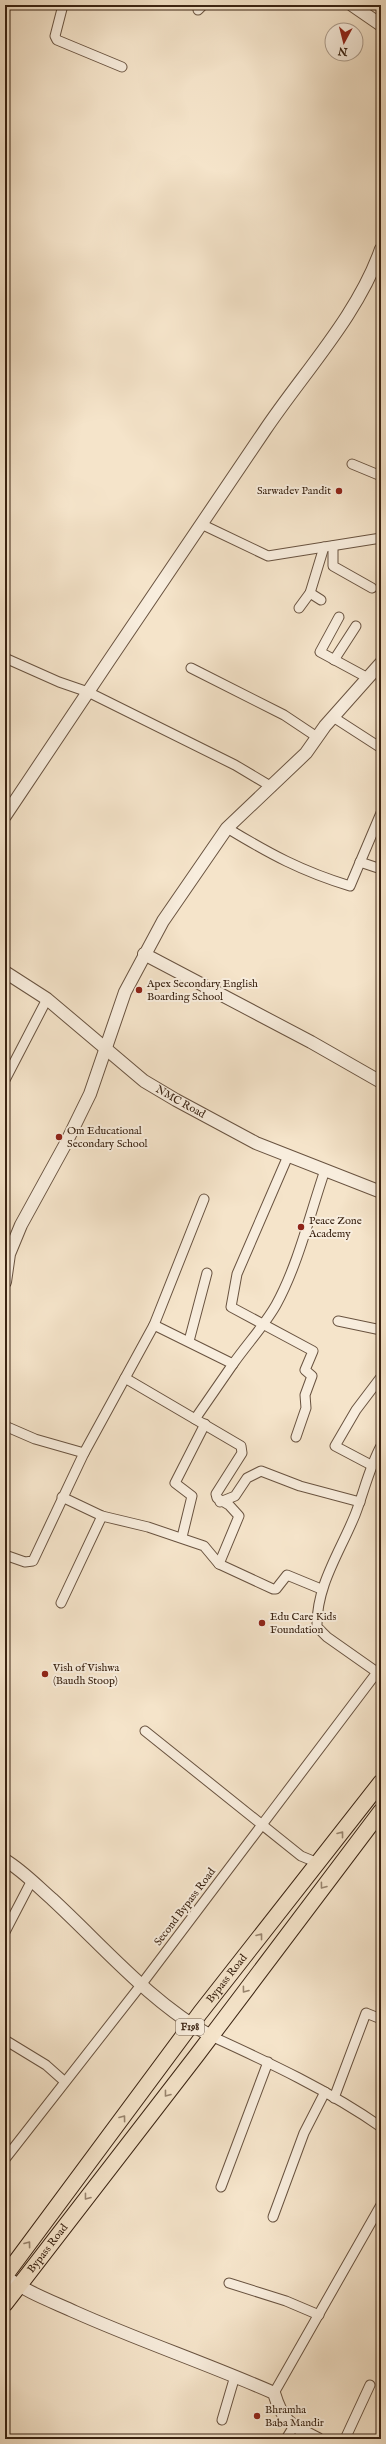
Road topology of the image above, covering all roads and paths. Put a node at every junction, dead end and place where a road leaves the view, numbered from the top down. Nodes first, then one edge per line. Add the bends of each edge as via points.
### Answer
1 (64, 5) edge
2 (352, 5) edge
3 (381, 25) edge
4 (122, 67) dead end
5 (381, 249) edge
6 (352, 464) dead end
7 (381, 476) edge
8 (201, 524) junction
9 (381, 538) edge
10 (328, 546) junction
11 (372, 588) dead end
12 (310, 593) junction
13 (322, 600) dead end
14 (299, 608) dead end
15 (339, 617) dead end
16 (356, 626) dead end
17 (5, 658) edge
18 (334, 660) junction
19 (381, 663) edge
20 (191, 668) dead end
21 (368, 678) junction
22 (88, 692) junction
23 (333, 717) junction
24 (317, 738) junction
25 (381, 748) edge
26 (272, 787) junction
27 (381, 813) edge
28 (5, 816) edge
29 (227, 828) junction
30 (360, 862) junction
31 (381, 869) edge
32 (144, 954) junction
33 (5, 972) edge
34 (47, 999) junction
35 (106, 1047) junction
36 (5, 1080) edge
37 (381, 1082) edge
38 (288, 1156) junction
39 (325, 1170) junction
40 (381, 1192) edge
41 (204, 1199) dead end
42 (208, 1273) dead end
43 (5, 1282) edge
44 (338, 1321) dead end
45 (264, 1323) junction
46 (154, 1325) junction
47 (381, 1330) edge
48 (189, 1341) junction
49 (233, 1364) junction
50 (381, 1377) edge
51 (125, 1378) junction
52 (195, 1419) junction
53 (205, 1424) junction
54 (5, 1426) edge
55 (296, 1437) dead end
56 (381, 1446) edge
57 (84, 1453) junction
58 (371, 1465) junction
59 (62, 1497) junction
60 (220, 1502) junction
61 (360, 1502) junction
62 (102, 1516) junction
63 (182, 1537) junction
64 (5, 1555) edge
65 (219, 1564) junction
66 (321, 1589) junction
67 (61, 1603) dead end
68 (380, 1672) edge
69 (145, 1731) dead end
70 (381, 1782) edge
71 (381, 1811) edge
72 (262, 1825) junction
73 (5, 1860) edge
74 (318, 1863) junction
75 (32, 1880) junction
76 (5, 1932) edge
77 (141, 1985) junction
78 (381, 2019) edge
79 (192, 2025) junction
80 (211, 2036) junction
81 (5, 2040) edge
82 (268, 2062) junction
83 (64, 2081) junction
84 (325, 2092) junction
85 (334, 2098) junction
86 (381, 2127) edge
87 (105, 2141) junction
88 (121, 2154) junction
89 (5, 2159) edge
90 (221, 2187) dead end
91 (381, 2205) edge
92 (273, 2217) dead end
93 (5, 2276) edge
94 (229, 2283) dead end
95 (18, 2286) junction
96 (5, 2304) edge
97 (319, 2315) junction
98 (235, 2376) junction
99 (370, 2385) dead end
100 (274, 2393) junction
101 (222, 2420) dead end
102 (294, 2426) junction
103 (286, 2439) edge
104 (318, 2439) edge
105 (346, 2439) edge

1 - 4 street via 56,40
2 - 3 street
5 - 8 street via 373,272 357,302 284,402
6 - 7 street
8 - 10 street via 268,556
8 - 22 street
9 - 10 street
10 - 11 street via 333,566
10 - 12 street
12 - 13 street
12 - 14 street
15 - 18 street via 320,652
16 - 18 street
17 - 22 street
18 - 21 street
19 - 21 street
20 - 24 street via 284,715
21 - 23 street
22 - 26 street via 235,765
22 - 28 street
23 - 24 street
23 - 25 street
24 - 26 street via 306,753
26 - 29 street
27 - 30 street
29 - 30 street via 281,860 312,874 350,886
29 - 32 street via 199,866
30 - 31 street
32 - 35 street via 126,992
32 - 37 street
33 - 34 street, NMC Road
34 - 35 street, NMC Road
34 - 36 street
35 - 38 street, NMC Road via 144,1080 256,1143
35 - 43 street via 90,1094 21,1225 9,1254
38 - 39 street, NMC Road
38 - 45 street via 237,1274 231,1307
39 - 40 street, NMC Road
39 - 45 street via 296,1254 276,1303
41 - 46 street
42 - 48 street
44 - 47 street
45 - 49 street
45 - 55 street via 313,1351 304,1370 312,1376 305,1395 306,1408
46 - 48 street
46 - 51 street
48 - 49 street
49 - 52 street
50 - 58 street via 356,1410 335,1446
51 - 52 street
51 - 57 street
52 - 53 street
53 - 60 street via 242,1446 243,1450 216,1494
53 - 63 street via 175,1483 192,1496
54 - 57 street via 35,1439
56 - 58 street
57 - 59 street
58 - 61 street
59 - 62 street
59 - 64 street via 34,1560 25,1562
60 - 61 street via 235,1496 248,1478 261,1471 300,1486
60 - 65 street via 229,1505 239,1516
61 - 66 street
62 - 63 street
62 - 67 street
63 - 65 street via 204,1546
65 - 66 street via 276,1590 287,1575
66 - 68 street via 317,1627 327,1637
68 - 72 street, Second Bypass Road
69 - 72 street
74 -> 70 main road, Bypass Road / F198
71 -> 80 main road, Bypass Road / F198
72 - 74 street via 301,1856
72 - 77 street, Second Bypass Road
73 - 75 street
79 -> 74 main road, Bypass Road / F198
75 - 76 street
75 - 77 street
77 - 79 street
77 - 83 street, Second Bypass Road
78 - 85 street via 366,2013
79 - 80 street
87 -> 79 main road, Bypass Road / F198
80 - 82 street
80 -> 88 main road, Bypass Road / F198
81 - 83 street via 46,2065
82 - 84 street
82 - 90 street
83 - 89 street, Second Bypass Road
84 - 85 street
84 - 92 street via 304,2133
85 - 86 street
87 - 88 main road
93 -> 87 main road, Bypass Road / F198
88 -> 95 main road, Bypass Road / F198
91 - 97 street
93 - 95 street
94 - 97 street via 286,2301
95 - 96 main road, Bypass Road / F198
95 - 98 street via 94,2321
97 - 100 street
98 - 100 street
98 - 101 street
99 - 105 street
100 - 102 street via 282,2415
102 - 103 street
102 - 104 street

